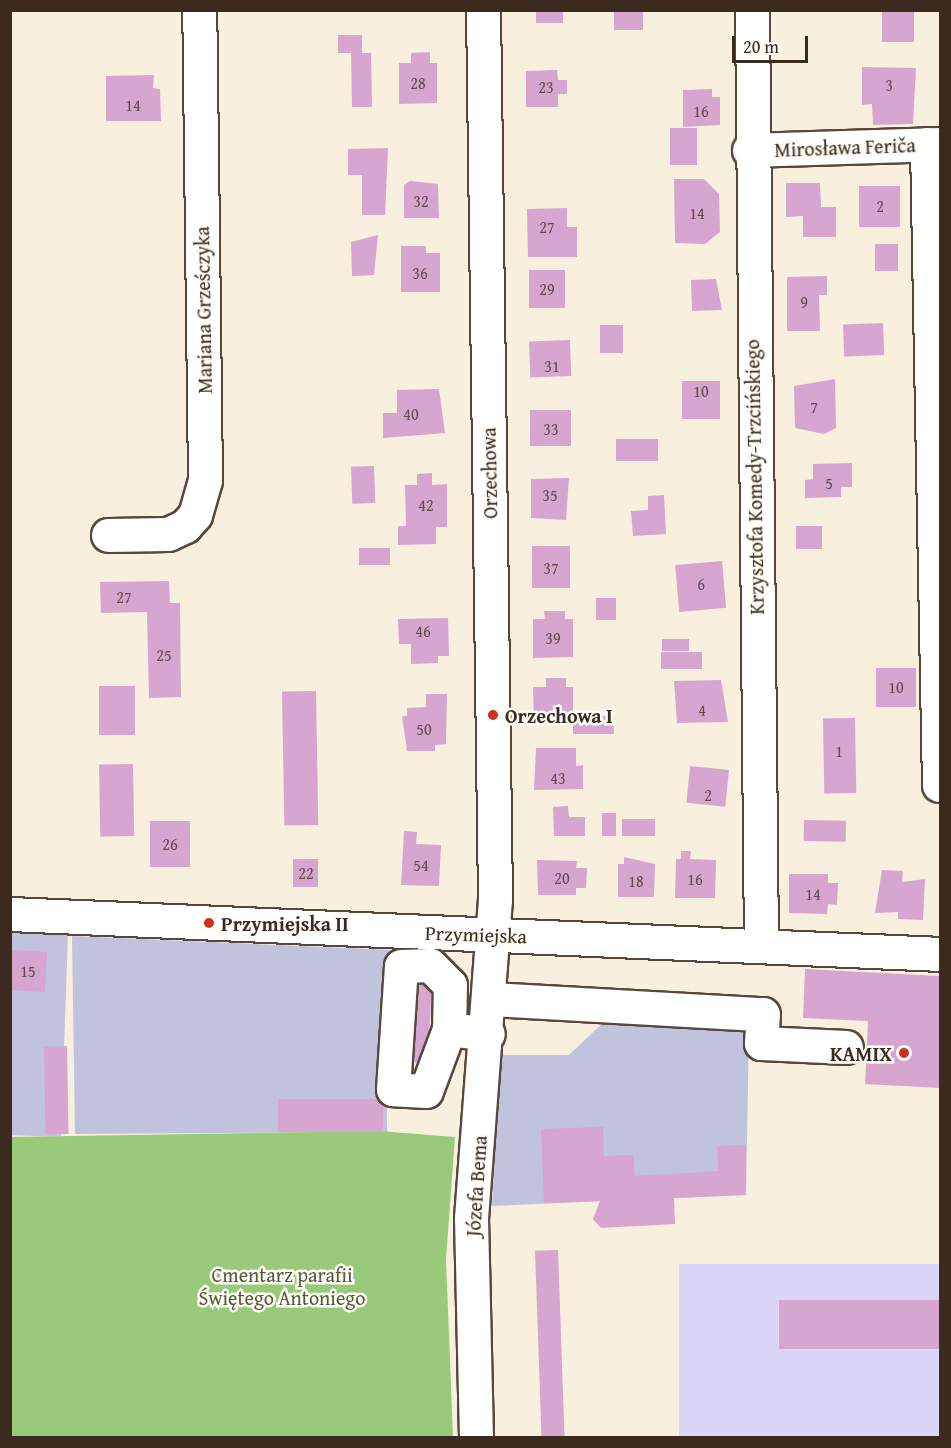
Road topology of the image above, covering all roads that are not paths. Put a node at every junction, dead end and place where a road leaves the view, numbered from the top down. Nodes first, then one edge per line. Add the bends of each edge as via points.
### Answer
1 (199, 10) edge
2 (483, 10) edge
3 (752, 10) edge
4 (934, 144) edge
5 (749, 150) junction
6 (108, 535) dead end
7 (939, 785) edge
8 (10, 914) edge
9 (494, 936) junction
10 (762, 943) junction
11 (940, 954) edge
12 (491, 999) junction
13 (449, 1029) dead end
14 (488, 1034) junction
15 (846, 1047) dead end
16 (476, 1437) edge

1 - 6 street, Mariana Grześczyka via 205,480 195,515 185,526 168,534
2 - 9 street, Orzechowa
3 - 5 street, Krzysztofa Komedy-Trzcińskiego
4 - 5 street, Mirosława Feriča
4 - 7 street
5 - 10 street, Krzysztofa Komedy-Trzcińskiego
8 - 9 street, Przymiejska
9 - 10 street, Przymiejska
9 - 12 street, Józefa Bema
10 - 11 street, Przymiejska
12 - 14 street, Józefa Bema
12 - 15 street via 763,1014 761,1043
13 - 14 street
14 - 16 street, Józefa Bema via 471,1218

